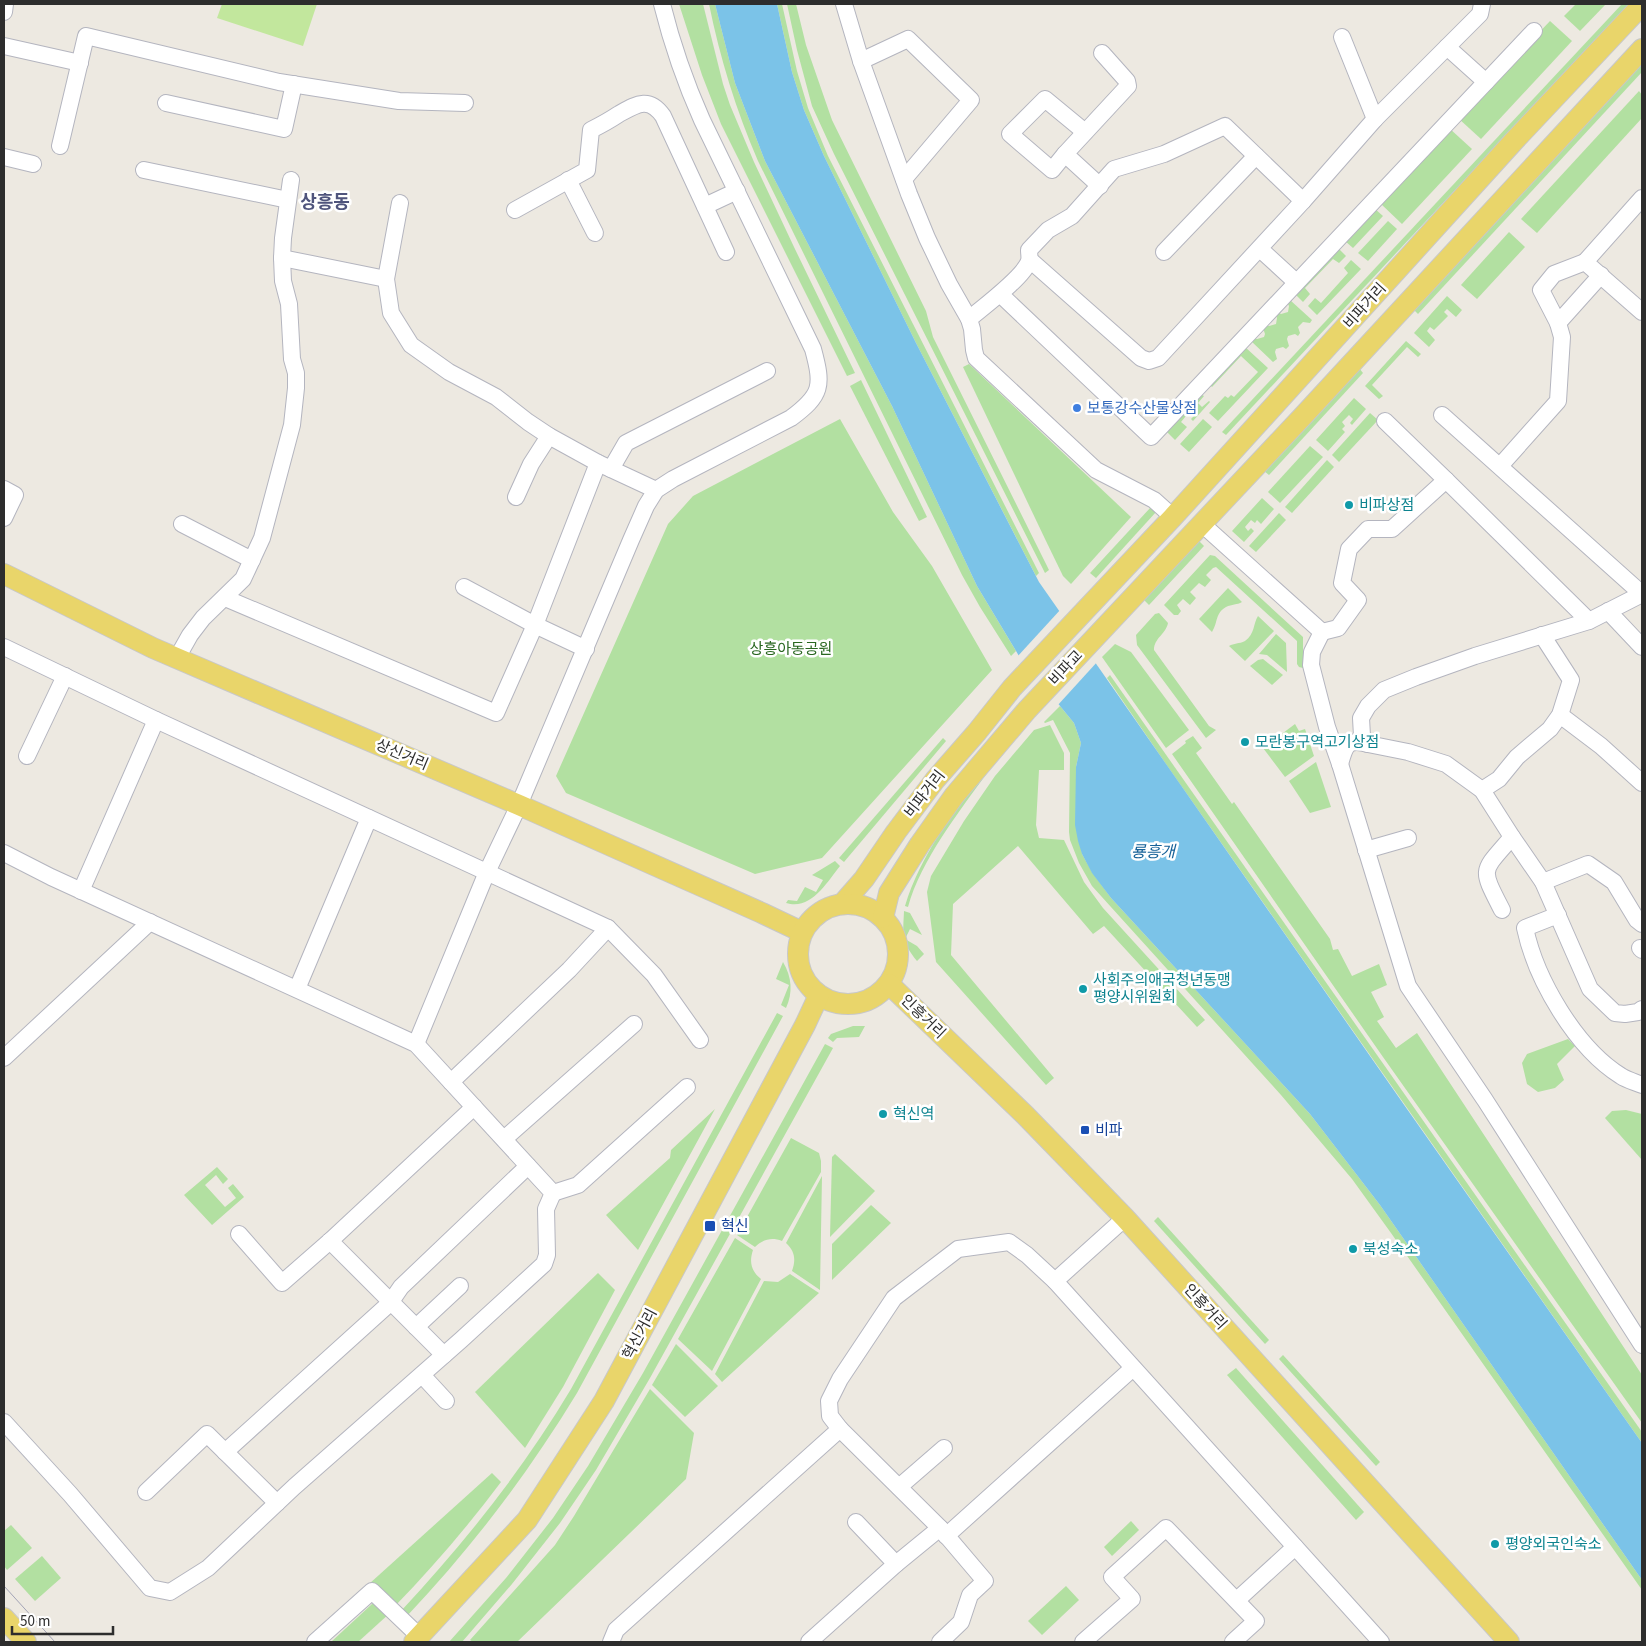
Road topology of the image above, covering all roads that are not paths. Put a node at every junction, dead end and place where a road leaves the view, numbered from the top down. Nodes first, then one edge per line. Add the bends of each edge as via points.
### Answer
1 (6, 4) edge
2 (662, 4) edge
3 (844, 4) edge
4 (1482, 4) edge
5 (1642, 5) edge
6 (4, 12) edge
7 (1534, 31) dead end
8 (1342, 37) dead end
9 (4, 46) edge
10 (1447, 47) junction
11 (1642, 49) edge
12 (1102, 53) dead end
13 (861, 61) junction
14 (80, 63) junction
15 (1486, 82) junction
16 (294, 84) junction
17 (166, 103) dead end
18 (465, 103) dead end
19 (1375, 119) junction
20 (1085, 132) junction
21 (60, 146) dead end
22 (1065, 154) junction
23 (1256, 156) junction
24 (4, 157) edge
25 (33, 164) dead end
26 (144, 170) dead end
27 (904, 179) junction
28 (291, 180) dead end
29 (568, 180) junction
30 (1100, 186) junction
31 (737, 191) junction
32 (1642, 198) edge
33 (288, 200) junction
34 (1303, 202) junction
35 (400, 203) dead end
36 (704, 206) junction
37 (515, 210) dead end
38 (595, 233) dead end
39 (1260, 249) junction
40 (726, 252) dead end
41 (1164, 252) dead end
42 (282, 258) junction
43 (1030, 260) junction
44 (1585, 262) junction
45 (1601, 275) junction
46 (386, 279) junction
47 (1296, 282) junction
48 (1000, 294) junction
49 (1642, 312) edge
50 (969, 318) junction
51 (1558, 323) junction
52 (767, 370) dead end
53 (1442, 415) dead end
54 (1385, 421) dead end
55 (548, 436) junction
56 (605, 466) junction
57 (1500, 466) junction
58 (1446, 480) junction
59 (4, 489) edge
60 (656, 490) junction
61 (516, 497) dead end
62 (1173, 517) junction
63 (4, 518) edge
64 (182, 524) dead end
65 (1202, 524) junction
66 (252, 560) junction
67 (4, 574) edge
68 (464, 588) dead end
69 (1642, 594) edge
70 (225, 598) junction
71 (1088, 608) joint
72 (1608, 612) junction
73 (1589, 621) junction
74 (535, 625) junction
75 (1105, 627) joint
76 (1322, 632) junction
77 (1542, 635) junction
78 (4, 647) edge
79 (1642, 647) edge
80 (586, 648) junction
81 (177, 658) junction
82 (65, 676) junction
83 (1012, 688) joint
84 (1027, 710) joint
85 (1560, 714) junction
86 (156, 720) junction
87 (1348, 738) junction
88 (27, 756) dead end
89 (1642, 783) edge
90 (1482, 790) junction
91 (519, 805) junction
92 (369, 818) junction
93 (1512, 837) junction
94 (1408, 838) dead end
95 (1366, 850) junction
96 (4, 853) edge
97 (487, 872) junction
98 (1543, 882) junction
99 (81, 891) junction
100 (843, 904) junction
101 (1502, 910) dead end
102 (1558, 914) junction
103 (883, 918) junction
104 (150, 922) junction
105 (1642, 924) edge
106 (608, 928) junction
107 (802, 932) junction
108 (888, 984) junction
109 (297, 989) junction
110 (818, 995) junction
111 (1642, 1009) edge
112 (634, 1024) dead end
113 (700, 1040) dead end
114 (416, 1044) junction
115 (4, 1058) edge
116 (451, 1082) junction
117 (1642, 1084) edge
118 (687, 1086) dead end
119 (474, 1107) junction
120 (504, 1139) junction
121 (528, 1166) junction
122 (553, 1192) junction
123 (1125, 1218) junction
124 (238, 1234) dead end
125 (330, 1241) junction
126 (1054, 1281) junction
127 (460, 1286) dead end
128 (390, 1303) junction
129 (416, 1328) junction
130 (1642, 1345) edge
131 (444, 1355) junction
132 (1133, 1368) junction
133 (422, 1374) junction
134 (446, 1401) dead end
135 (4, 1422) edge
136 (840, 1429) junction
137 (944, 1448) dead end
138 (225, 1452) junction
139 (899, 1487) junction
140 (146, 1492) dead end
141 (277, 1503) junction
142 (856, 1522) dead end
143 (943, 1532) junction
144 (1295, 1547) junction
145 (896, 1564) junction
146 (1237, 1600) junction
147 (4, 1618) edge
148 (417, 1640) edge
149 (26, 1642) edge
150 (316, 1642) edge
151 (611, 1642) edge
152 (809, 1642) edge
153 (940, 1642) edge
154 (1083, 1642) edge
155 (1232, 1642) edge
156 (1381, 1642) edge
157 (1509, 1642) edge

1 - 6 street
2 - 31 street via 689,90
3 - 13 street
4 - 10 street via 1480,14
5 - 62 main road, 비파거리 via 1513,142
7 - 15 street
8 - 19 street
9 - 14 street
10 - 15 street
10 - 19 street
11 - 65 main road, 비파거리
12 - 20 street via 1128,81 1128,86
13 - 27 street
13 - 27 street via 908,39 971,100
14 - 16 street via 86,36
14 - 21 street
15 - 47 street
16 - 17 street via 284,129
16 - 18 street via 398,101
19 - 34 street
20 - 22 street
20 - 22 street via 1045,99 1010,134 1052,170
22 - 30 street
23 - 30 street via 1225,126 1164,154 1114,169
23 - 34 street
23 - 41 street
24 - 25 street
26 - 33 street
27 - 50 street via 927,238
28 - 33 street
29 - 36 street via 587,170 591,130 637,104 649,104 657,107 663,116
29 - 37 street
29 - 38 street
30 - 43 street via 1072,216 1048,230 1029,250
31 - 36 street
31 - 60 street via 813,349 819,389 808,406 791,418 673,478
32 - 44 street
33 - 42 street
34 - 39 street
35 - 46 street
36 - 40 street
39 - 43 street via 1158,358 1149,362
39 - 47 street
42 - 46 street
42 - 66 street via 283,282 290,304 296,388 290,435 262,538
43 - 48 street
44 - 45 street
44 - 51 street via 1554,274 1541,290
45 - 49 street
45 - 51 street
46 - 55 street via 391,313 411,344 449,372 496,396
47 - 48 street via 1151,437
48 - 50 street
50 - 62 street via 976,358 1096,470 1154,500
51 - 57 street via 1562,345 1558,401
52 - 56 street via 626,443
53 - 57 street
54 - 58 street
55 - 56 street
55 - 61 street
56 - 60 street
56 - 74 street
57 - 69 street
58 - 73 street
58 - 76 street via 1392,529 1368,529 1349,549 1342,583 1358,600 1338,628
59 - 63 street via 15,495
60 - 80 street via 646,506
62 - 71 main road, 비파거리
64 - 66 street
65 - 75 main road, 비파거리
65 - 76 street
66 - 70 street via 243,579
67 - 81 main road, 상신거리
68 - 74 street
69 - 72 street
70 - 74 street via 496,713
70 - 81 street via 203,618
71 - 83 main road, 비파교
72 - 73 street
72 - 79 street
73 - 77 street
74 - 80 street
75 - 84 main road, 비파교
76 - 87 street via 1312,652 1311,665
77 - 85 street via 1571,680
77 - 87 street via 1474,656 1384,690 1368,706
78 - 82 street
80 - 91 street
81 - 91 main road, 상신거리
82 - 86 street
82 - 88 street
83 - 100 main road, 비파거리 via 935,780
84 - 103 main road, 비파거리 via 954,796 920,844 889,893
85 - 89 street
85 - 90 street via 1550,729 1517,757 1499,779
86 - 92 street
86 - 99 street
87 - 90 street via 1446,764
87 - 95 street
90 - 93 street
91 - 97 street
91 - 107 main road, 상신거리
92 - 97 street
92 - 109 street
93 - 98 street
93 - 101 street via 1488,865 1486,873 1487,882
94 - 95 street
95 - 130 street via 1408,986 1486,1100
96 - 99 street
97 - 106 street
97 - 114 street
98 - 102 street
98 - 105 street via 1588,864 1614,882
99 - 104 street
100 - 103 main road via 861,905
100 - 107 main road via 817,913
102 - 111 street via 1590,989 1615,1013
102 - 117 street via 1526,928 1529,945 1560,1012 1599,1058 1622,1076
103 - 108 main road via 897,940 898,958
104 - 109 street
104 - 115 street
106 - 113 street via 654,975
106 - 116 street via 569,970
107 - 110 main road via 797,949 799,967 806,983
108 - 110 main road via 867,1000 850,1004 832,1002
108 - 123 main road, 인흥거리 via 1026,1115
109 - 114 street
110 - 148 main road, 혁신거리 via 805,1025 604,1400 527,1520
112 - 120 street
114 - 116 street
116 - 119 street
118 - 122 street via 578,1185
119 - 120 street
119 - 125 street
120 - 121 street
121 - 122 street
121 - 128 street via 401,1287
122 - 131 street via 546,1209 548,1255 544,1264
123 - 126 street
123 - 157 main road, 인흥거리
124 - 125 street via 282,1283
125 - 128 street
126 - 132 street
126 - 136 street via 1009,1242 958,1249 894,1298 840,1379 829,1401 830,1416
127 - 129 street
128 - 129 street
128 - 138 street
129 - 131 street
131 - 133 street
132 - 143 street
132 - 144 street
133 - 134 street
133 - 141 street
135 - 141 street via 150,1588 170,1592 208,1568
136 - 139 street
136 - 151 street via 616,1630
137 - 139 street
138 - 140 street via 207,1434
138 - 141 street
139 - 143 street
142 - 145 street
143 - 145 street
143 - 153 street via 985,1581 970,1595 961,1622
144 - 146 street
144 - 156 street
145 - 152 street
146 - 154 street via 1166,1528 1112,1577 1132,1599
146 - 155 street via 1256,1621
147 - 149 main road
148 - 150 street via 372,1592

